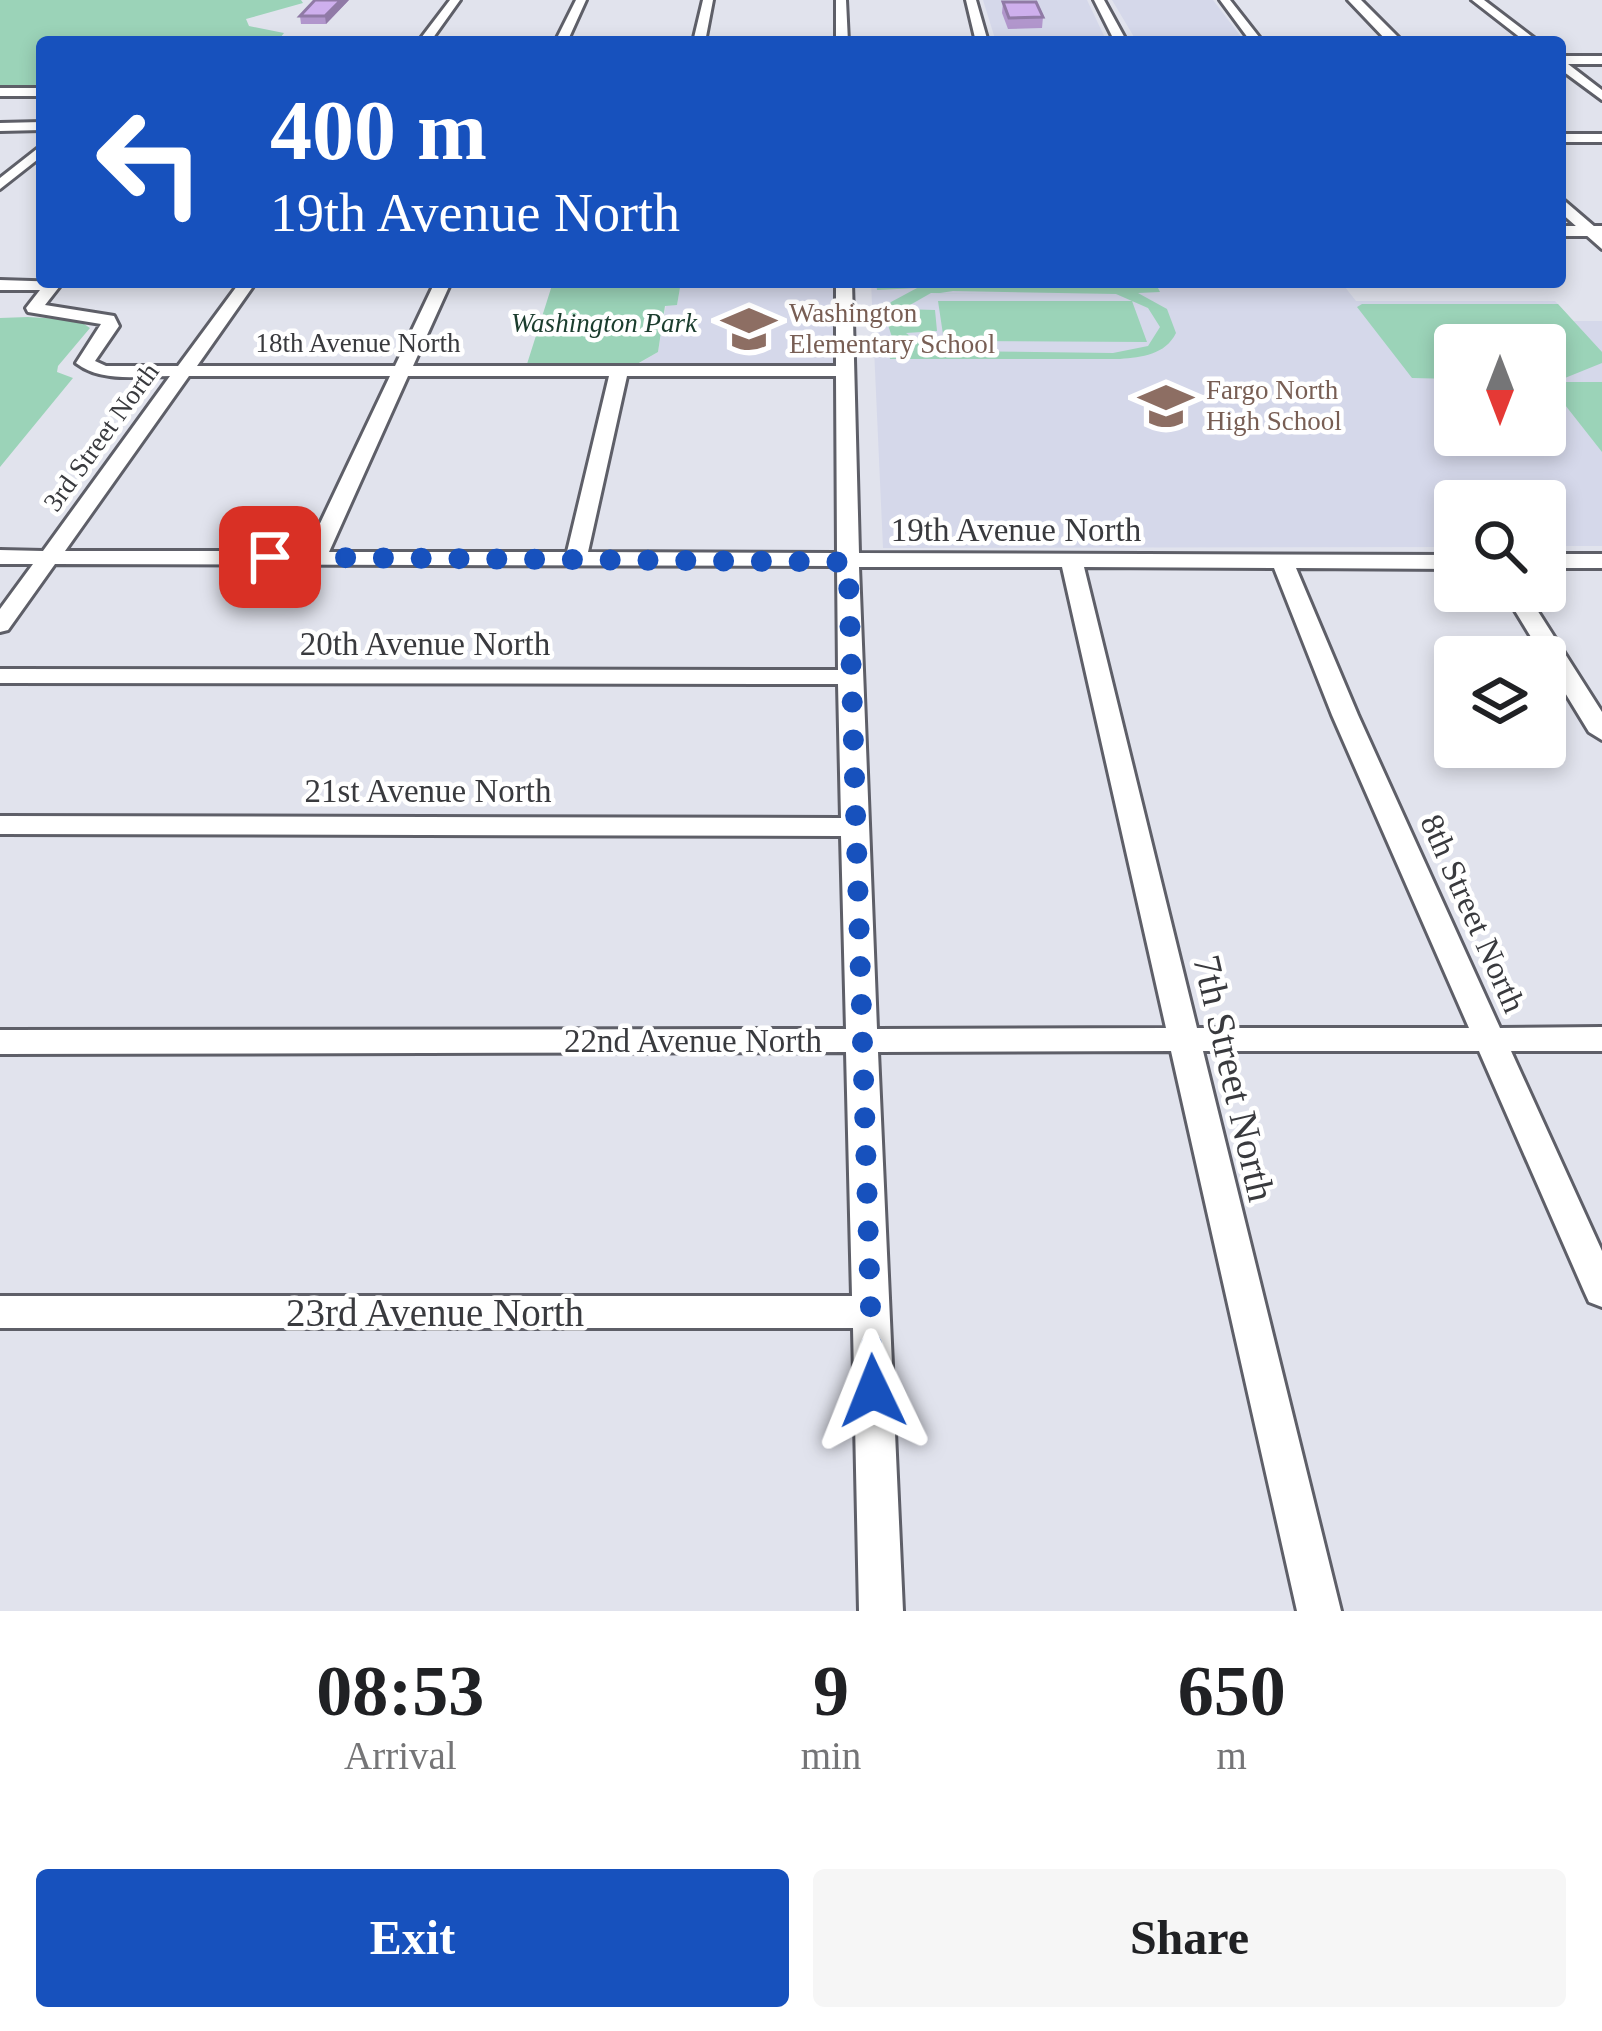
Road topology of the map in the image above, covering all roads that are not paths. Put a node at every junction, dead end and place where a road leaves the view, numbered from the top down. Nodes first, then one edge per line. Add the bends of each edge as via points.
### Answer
1 (454, 0) edge
2 (581, 0) edge
3 (709, 0) edge
4 (841, 0) edge
5 (971, 0) edge
6 (1099, 0) edge
7 (1225, 0) edge
8 (1354, 0) edge
9 (1477, 0) edge
10 (428, 36) edge
11 (564, 36) edge
12 (700, 36) edge
13 (842, 36) edge
14 (980, 36) edge
15 (1118, 36) edge
16 (1252, 36) edge
17 (1390, 36) edge
18 (1525, 36) edge
19 (1602, 60) edge
20 (1566, 61) edge
21 (1566, 66) edge
22 (0, 92) edge
23 (36, 92) edge
24 (1602, 96) edge
25 (36, 126) edge
26 (0, 127) edge
27 (1566, 138) edge
28 (1602, 138) edge
29 (36, 154) edge
30 (0, 185) edge
31 (1566, 207) edge
32 (1566, 232) edge
33 (1598, 235) edge
34 (36, 284) edge
35 (0, 285) edge
36 (50, 288) edge
37 (244, 288) edge
38 (440, 288) edge
39 (844, 288) edge
40 (183, 370) junction
41 (401, 370) junction
42 (619, 371) junction
43 (844, 371) junction
44 (0, 557) edge
45 (47, 557) junction
46 (315, 558) junction
47 (576, 559) junction
48 (1566, 561) edge
49 (1602, 561) edge
50 (848, 562) junction
51 (1283, 562) junction
52 (1434, 562) edge
53 (1072, 563) junction
54 (1527, 612) edge
55 (0, 625) edge
56 (0, 676) edge
57 (850, 677) junction
58 (1602, 732) edge
59 (0, 825) edge
60 (855, 827) junction
61 (1492, 1039) junction
62 (1602, 1039) edge
63 (862, 1040) junction
64 (1183, 1040) junction
65 (0, 1042) edge
66 (1602, 1291) edge
67 (0, 1312) edge
68 (871, 1312) junction
69 (880, 1611) edge
70 (1319, 1611) edge

1 - 10 street
2 - 11 street
3 - 12 street
4 - 13 street
5 - 14 street
6 - 15 street
7 - 16 street
8 - 17 main road
9 - 18 street
19 - 20 street
21 - 24 street
22 - 23 street
25 - 26 street
27 - 28 street
29 - 30 street
31 - 33 main road
32 - 33 street
34 - 35 street, 18th Avenue North
36 - 40 street, 18th Avenue North via 36,311 108,320 89,368
37 - 40 street, 3rd Street North
38 - 41 street
39 - 43 street
40 - 41 street, 18th Avenue North
40 - 45 street, 3rd Street North
41 - 42 street, 18th Avenue North
41 - 46 street
42 - 43 street, 18th Avenue North
42 - 47 street
43 - 50 street
44 - 45 street, 19th Avenue North
45 - 46 street, 19th Avenue North
45 - 55 street, 3rd Street North
46 - 47 street, 19th Avenue North
47 - 50 street, 19th Avenue North
48 - 49 street
50 - 53 street, 19th Avenue North
50 - 57 street
51 - 52 street, 19th Avenue North
51 - 53 street, 19th Avenue North
51 - 61 street, 8th Street North
53 - 64 street, 7th Street North
54 - 58 street
56 - 57 street, 20th Avenue North
57 - 60 street
59 - 60 street, 21st Avenue North
60 - 63 street
61 - 62 street, 22nd Avenue North
61 - 64 street, 22nd Avenue North
61 - 66 street, 8th Street North
63 - 64 street, 22nd Avenue North
63 - 65 street, 22nd Avenue North
63 - 68 street
64 - 70 street, 7th Street North
67 - 68 street, 23rd Avenue North
68 - 69 street

